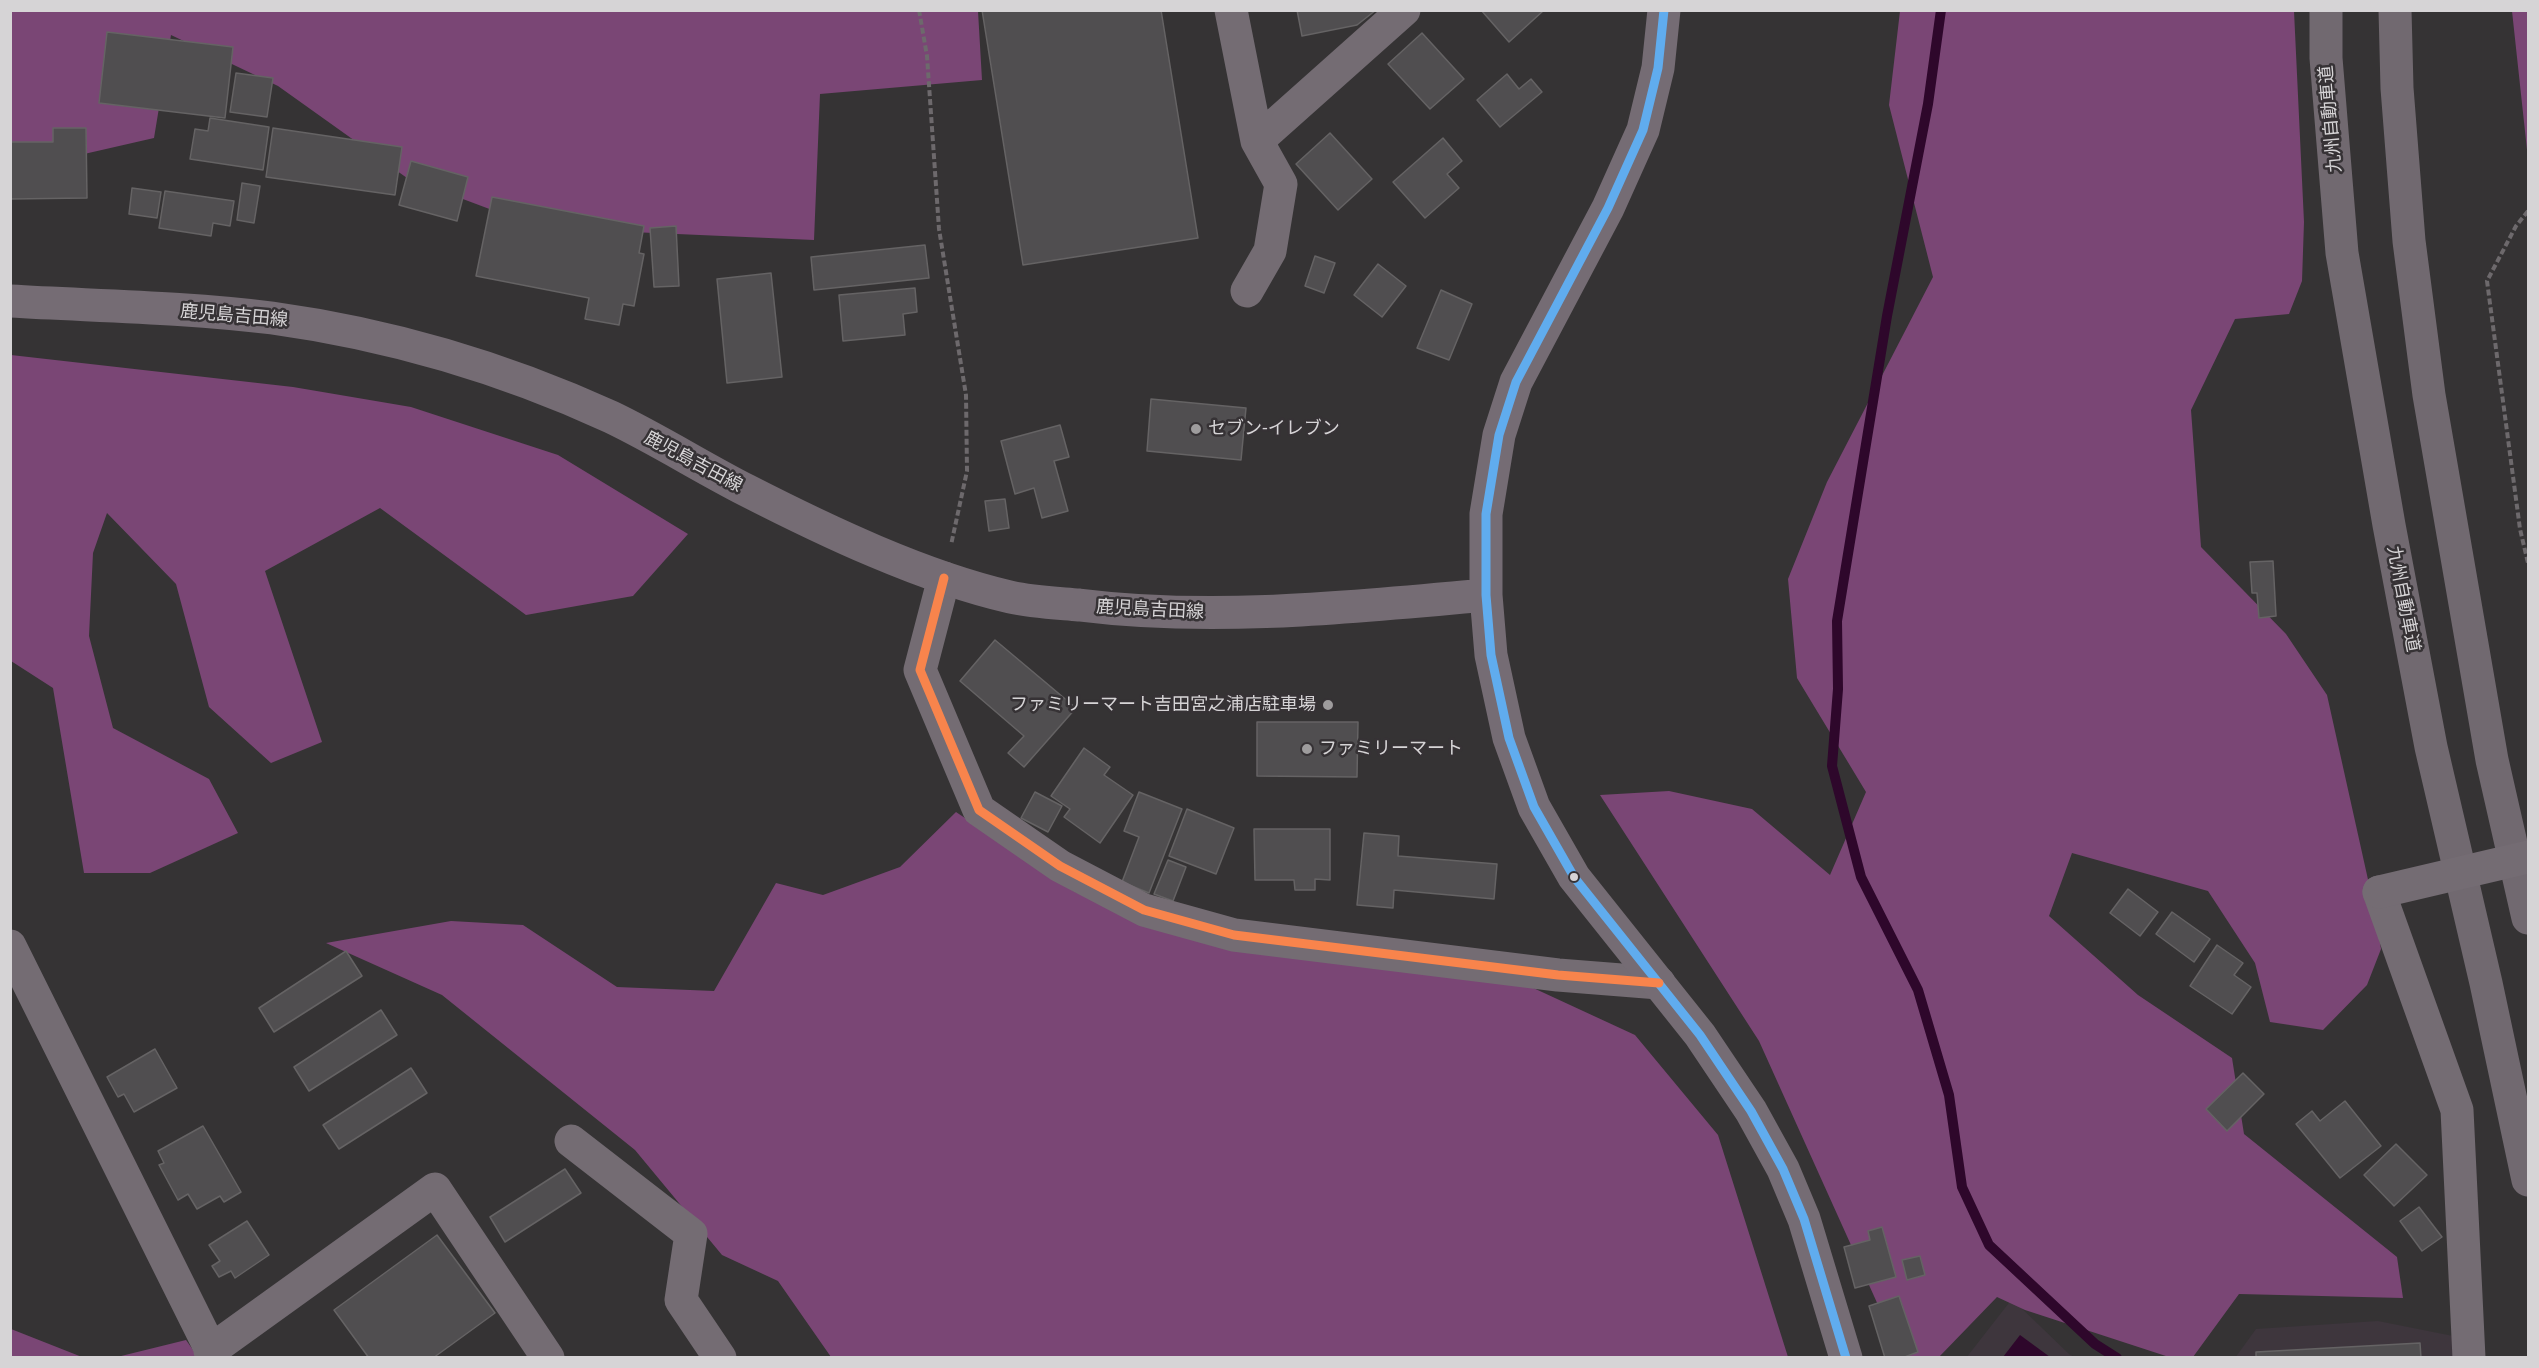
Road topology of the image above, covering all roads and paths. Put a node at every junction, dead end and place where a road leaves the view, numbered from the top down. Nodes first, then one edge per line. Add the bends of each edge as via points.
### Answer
1 (919, 10) edge
2 (1231, 10) edge
3 (1404, 10) edge
4 (1664, 10) edge
5 (2326, 10) edge
6 (2395, 10) edge
7 (1257, 141) junction
8 (2529, 211) edge
9 (1247, 291) dead end
10 (10, 301) edge
11 (2529, 563) edge
12 (944, 578) junction
13 (1486, 595) junction
14 (2529, 857) edge
15 (2529, 918) edge
16 (10, 946) edge
17 (1659, 983) junction
18 (571, 1141) dead end
19 (2529, 1180) edge
20 (212, 1354) edge
21 (548, 1358) edge
22 (720, 1358) edge
23 (1846, 1358) edge
24 (2469, 1358) edge

1 - 12 path via 927,56 939,229 966,395 967,471
2 - 7 street
3 - 7 street
4 - 13 main road via 1658,68 1643,130 1608,208 1516,382 1499,435 1486,514
5 - 19 highway, 九州自動車道 via 2326,58 2342,253 2389,525 2431,747
6 - 15 highway via 2409,241 2429,395 2492,760
7 - 9 street via 1281,184 1270,251
8 - 11 path via 2516,226 2487,281 2520,529
10 - 12 main road, 鹿児島吉田線 via 271,318 352,331 441,354 507,375 611,418 747,491
12 - 13 main road, 鹿児島吉田線 via 1013,597 1131,612 1385,605
12 - 17 street via 920,670 979,810 1060,866 1144,910 1234,935 1558,975
13 - 17 main road via 1491,656 1509,738 1534,807 1575,877
14 - 24 street, bridge via 2379,892 2457,1110
16 - 20 street
17 - 23 main road via 1700,1035 1783,1169 1804,1219
18 - 22 street via 691,1234 681,1300
20 - 21 street via 435,1189

